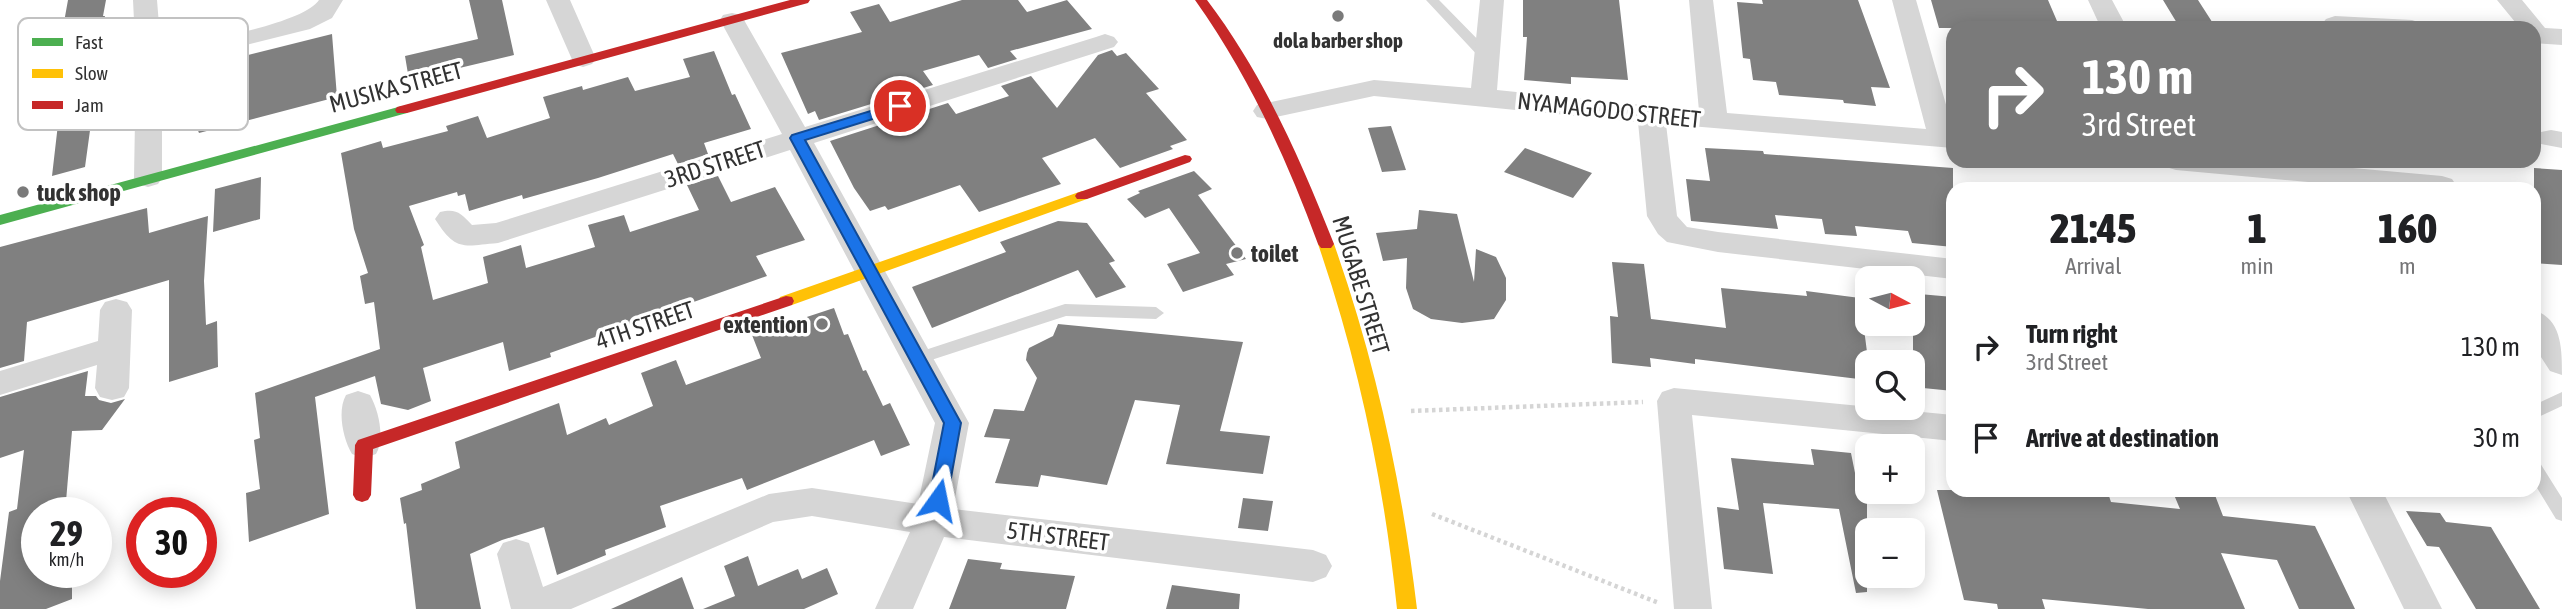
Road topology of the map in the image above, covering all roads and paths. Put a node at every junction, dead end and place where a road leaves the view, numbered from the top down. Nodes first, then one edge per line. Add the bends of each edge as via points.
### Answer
1 (145, 0) edge
2 (331, 0) edge
3 (558, 0) edge
4 (804, 0) edge
5 (1200, 0) edge
6 (1432, 0) edge
7 (1492, 0) edge
8 (1701, 0) edge
9 (1904, 0) edge
10 (2100, 0) edge
11 (2509, 0) edge
12 (146, 18) edge
13 (732, 20) junction
14 (2111, 21) edge
15 (2529, 21) edge
16 (248, 37) edge
17 (1105, 42) dead end
18 (1486, 56) junction
19 (583, 59) junction
20 (1483, 97) junction
21 (1267, 111) junction
22 (1651, 115) junction
23 (1714, 120) junction
24 (148, 130) edge
25 (1946, 134) edge
26 (797, 138) junction
27 (1946, 140) edge
28 (1185, 159) dead end
29 (2191, 168) edge
30 (2246, 168) edge
31 (148, 178) junction
32 (2206, 182) edge
33 (2392, 182) edge
34 (450, 219) dead end
35 (0, 220) edge
36 (1946, 268) edge
37 (872, 272) junction
38 (116, 310) dead end
39 (1156, 313) dead end
40 (2541, 332) edge
41 (112, 349) junction
42 (919, 358) junction
43 (2562, 363) edge
44 (0, 383) edge
45 (112, 388) dead end
46 (2562, 398) edge
47 (1674, 401) junction
48 (358, 404) dead end
49 (2541, 410) edge
50 (1375, 413) junction
51 (1946, 427) edge
52 (364, 445) junction
53 (2541, 480) edge
54 (362, 495) dead end
55 (2367, 497) edge
56 (1392, 499) junction
57 (2562, 514) edge
58 (933, 521) junction
59 (516, 554) dead end
60 (1313, 566) dead end
61 (1678, 606) edge
62 (531, 609) edge
63 (894, 609) edge
64 (1407, 609) edge
65 (2423, 609) edge

1 - 12 street
2 - 16 street via 323,13 301,24
3 - 19 street
4 - 13 street, MUSIKA STREET
5 - 21 street, MUGABE STREET via 1236,48
6 - 18 lane
7 - 18 street
8 - 23 street
9 - 25 street
10 - 14 street
11 - 15 street
13 - 19 street, MUSIKA STREET
13 - 26 street
17 - 26 street, 3RD STREET
18 - 20 street
19 - 31 street, MUSIKA STREET
20 - 21 street, NYAMAGODO STREET via 1374,88
20 - 22 street, NYAMAGODO STREET
21 - 50 street, MUGABE STREET via 1310,199 1345,302
22 - 23 street, NYAMAGODO STREET
22 - 36 street via 1662,216 1678,235
23 - 27 street, NYAMAGODO STREET
24 - 31 street
26 - 34 street, 3RD STREET via 498,233 464,236
26 - 37 street
28 - 37 street, 4TH STREET
29 - 32 street
30 - 33 street
31 - 35 street, MUSIKA STREET
37 - 42 street
37 - 52 street, 4TH STREET
38 - 41 street
39 - 42 lane via 1065,310
40 - 43 street
41 - 44 street
41 - 45 street
42 - 58 street via 952,423
46 - 49 lane
47 - 50 path
47 - 51 street
47 - 61 street
48 - 52 street
50 - 56 street, MUGABE STREET
52 - 54 street
53 - 57 lane
55 - 65 street
56 - 61 path
56 - 64 street, MUGABE STREET
58 - 60 street, 5TH STREET
58 - 62 street, 5TH STREET via 811,502 769,508
58 - 63 street
59 - 62 street

